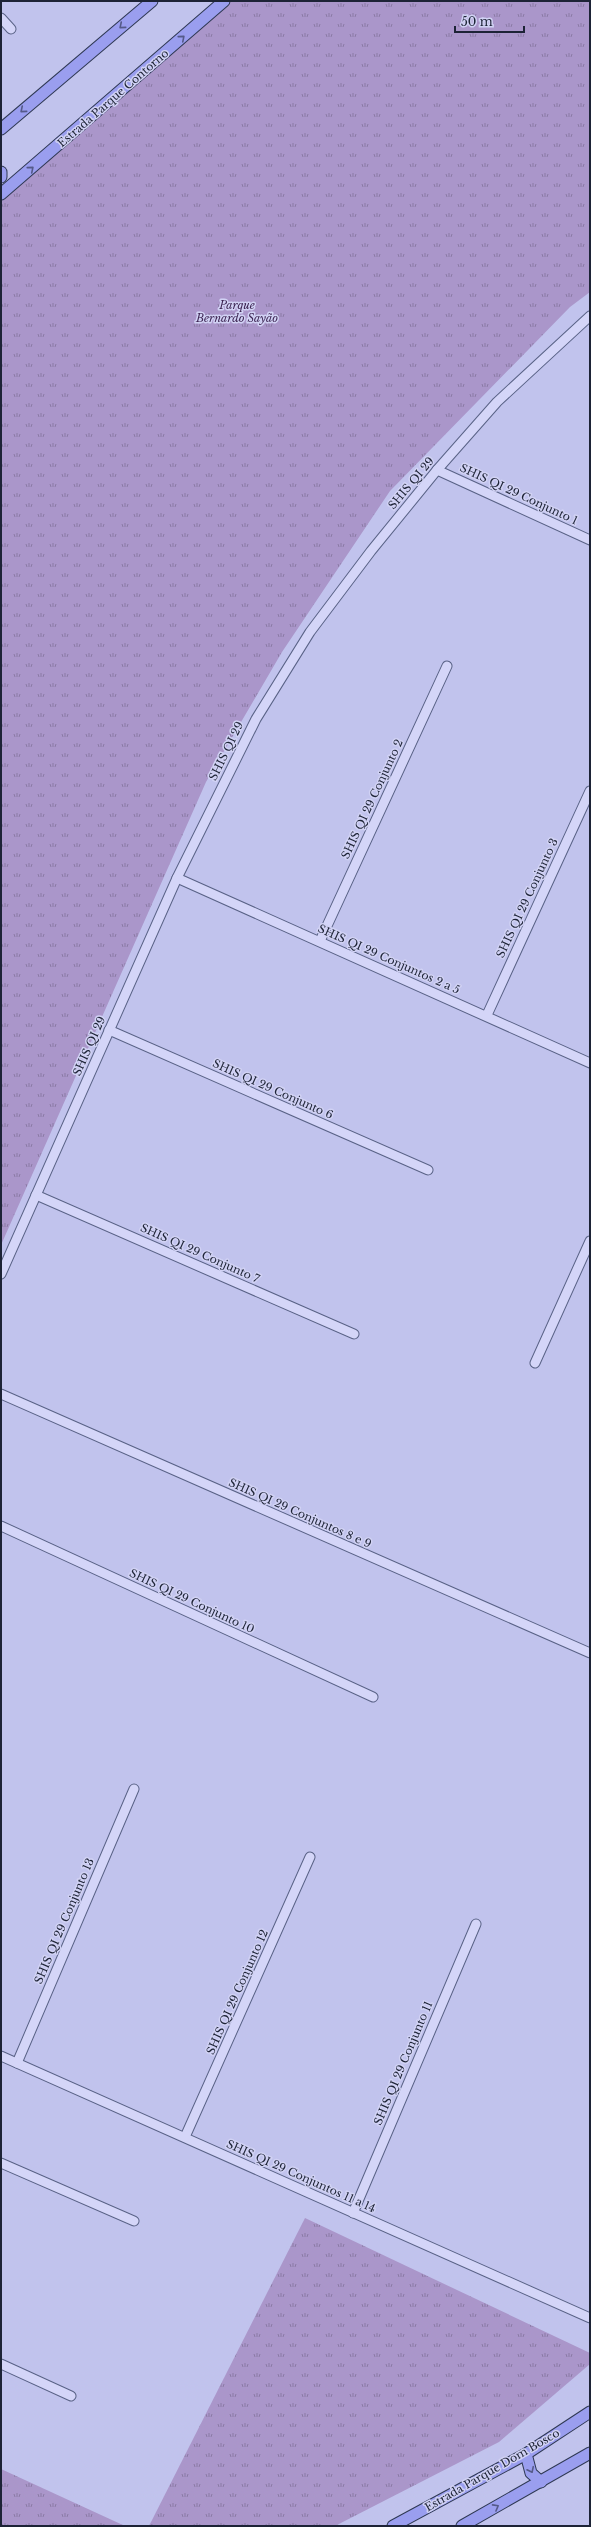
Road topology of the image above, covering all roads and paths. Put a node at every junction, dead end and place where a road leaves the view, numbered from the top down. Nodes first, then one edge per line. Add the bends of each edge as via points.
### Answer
1 (152, 1) edge
2 (224, 1) edge
3 (1, 18) edge
4 (11, 29) dead end
5 (1, 129) edge
6 (1, 172) edge
7 (1, 177) edge
8 (1, 194) edge
9 (590, 316) edge
10 (437, 470) junction
11 (590, 540) edge
12 (446, 666) dead end
13 (590, 790) edge
14 (177, 878) junction
15 (320, 941) junction
16 (487, 1015) junction
17 (110, 1030) junction
18 (590, 1063) edge
19 (428, 1170) dead end
20 (36, 1195) junction
21 (590, 1241) edge
22 (1, 1274) edge
23 (354, 1334) dead end
24 (535, 1363) dead end
25 (1, 1394) edge
26 (1, 1526) edge
27 (590, 1653) edge
28 (373, 1697) dead end
29 (134, 1789) dead end
30 (310, 1857) dead end
31 (476, 1924) dead end
32 (1, 2056) edge
33 (17, 2063) junction
34 (185, 2137) junction
35 (1, 2163) edge
36 (353, 2213) junction
37 (134, 2221) dead end
38 (590, 2318) edge
39 (1, 2364) edge
40 (72, 2396) dead end
41 (590, 2412) edge
42 (590, 2453) edge
43 (526, 2454) junction
44 (541, 2482) junction
45 (393, 2526) edge
46 (462, 2526) edge

1 -> 5 main road
8 -> 2 main road, Estrada Parque Contorno
3 - 4 street
6 - 7 main road
9 - 10 street, SHIS QI 29 via 497,402
10 - 11 street, SHIS QI 29 Conjunto 1
10 - 14 street, SHIS QI 29 via 310,632 256,719
12 - 15 street, SHIS QI 29 Conjunto 2
13 - 16 street, SHIS QI 29 Conjunto 3
14 - 15 street, SHIS QI 29 Conjuntos 2 a 5
14 - 17 street, SHIS QI 29
15 - 16 street, SHIS QI 29 Conjuntos 2 a 5
16 - 18 street, SHIS QI 29 Conjuntos 2 a 5
17 - 19 street, SHIS QI 29 Conjunto 6
17 - 20 street, SHIS QI 29
20 - 22 street, SHIS QI 29
20 - 23 street, SHIS QI 29 Conjunto 7
21 - 24 street
25 - 27 street, SHIS QI 29 Conjuntos 8 e 9
26 - 28 street, SHIS QI 29 Conjunto 10
29 - 33 street, SHIS QI 29 Conjunto 13
30 - 34 street, SHIS QI 29 Conjunto 12
31 - 36 street, SHIS QI 29 Conjunto 11
32 - 33 street, SHIS QI 29 Conjuntos 11 a 14
33 - 34 street, SHIS QI 29 Conjuntos 11 a 14
34 - 36 street, SHIS QI 29 Conjuntos 11 a 14
35 - 37 street
36 - 38 street, SHIS QI 29 Conjuntos 11 a 14
39 - 40 street
41 - 43 main road, Estrada Parque Dom Bosco
42 - 44 main road
43 -> 44 main road via 531,2473
43 - 45 main road, Estrada Parque Dom Bosco
46 -> 44 main road

